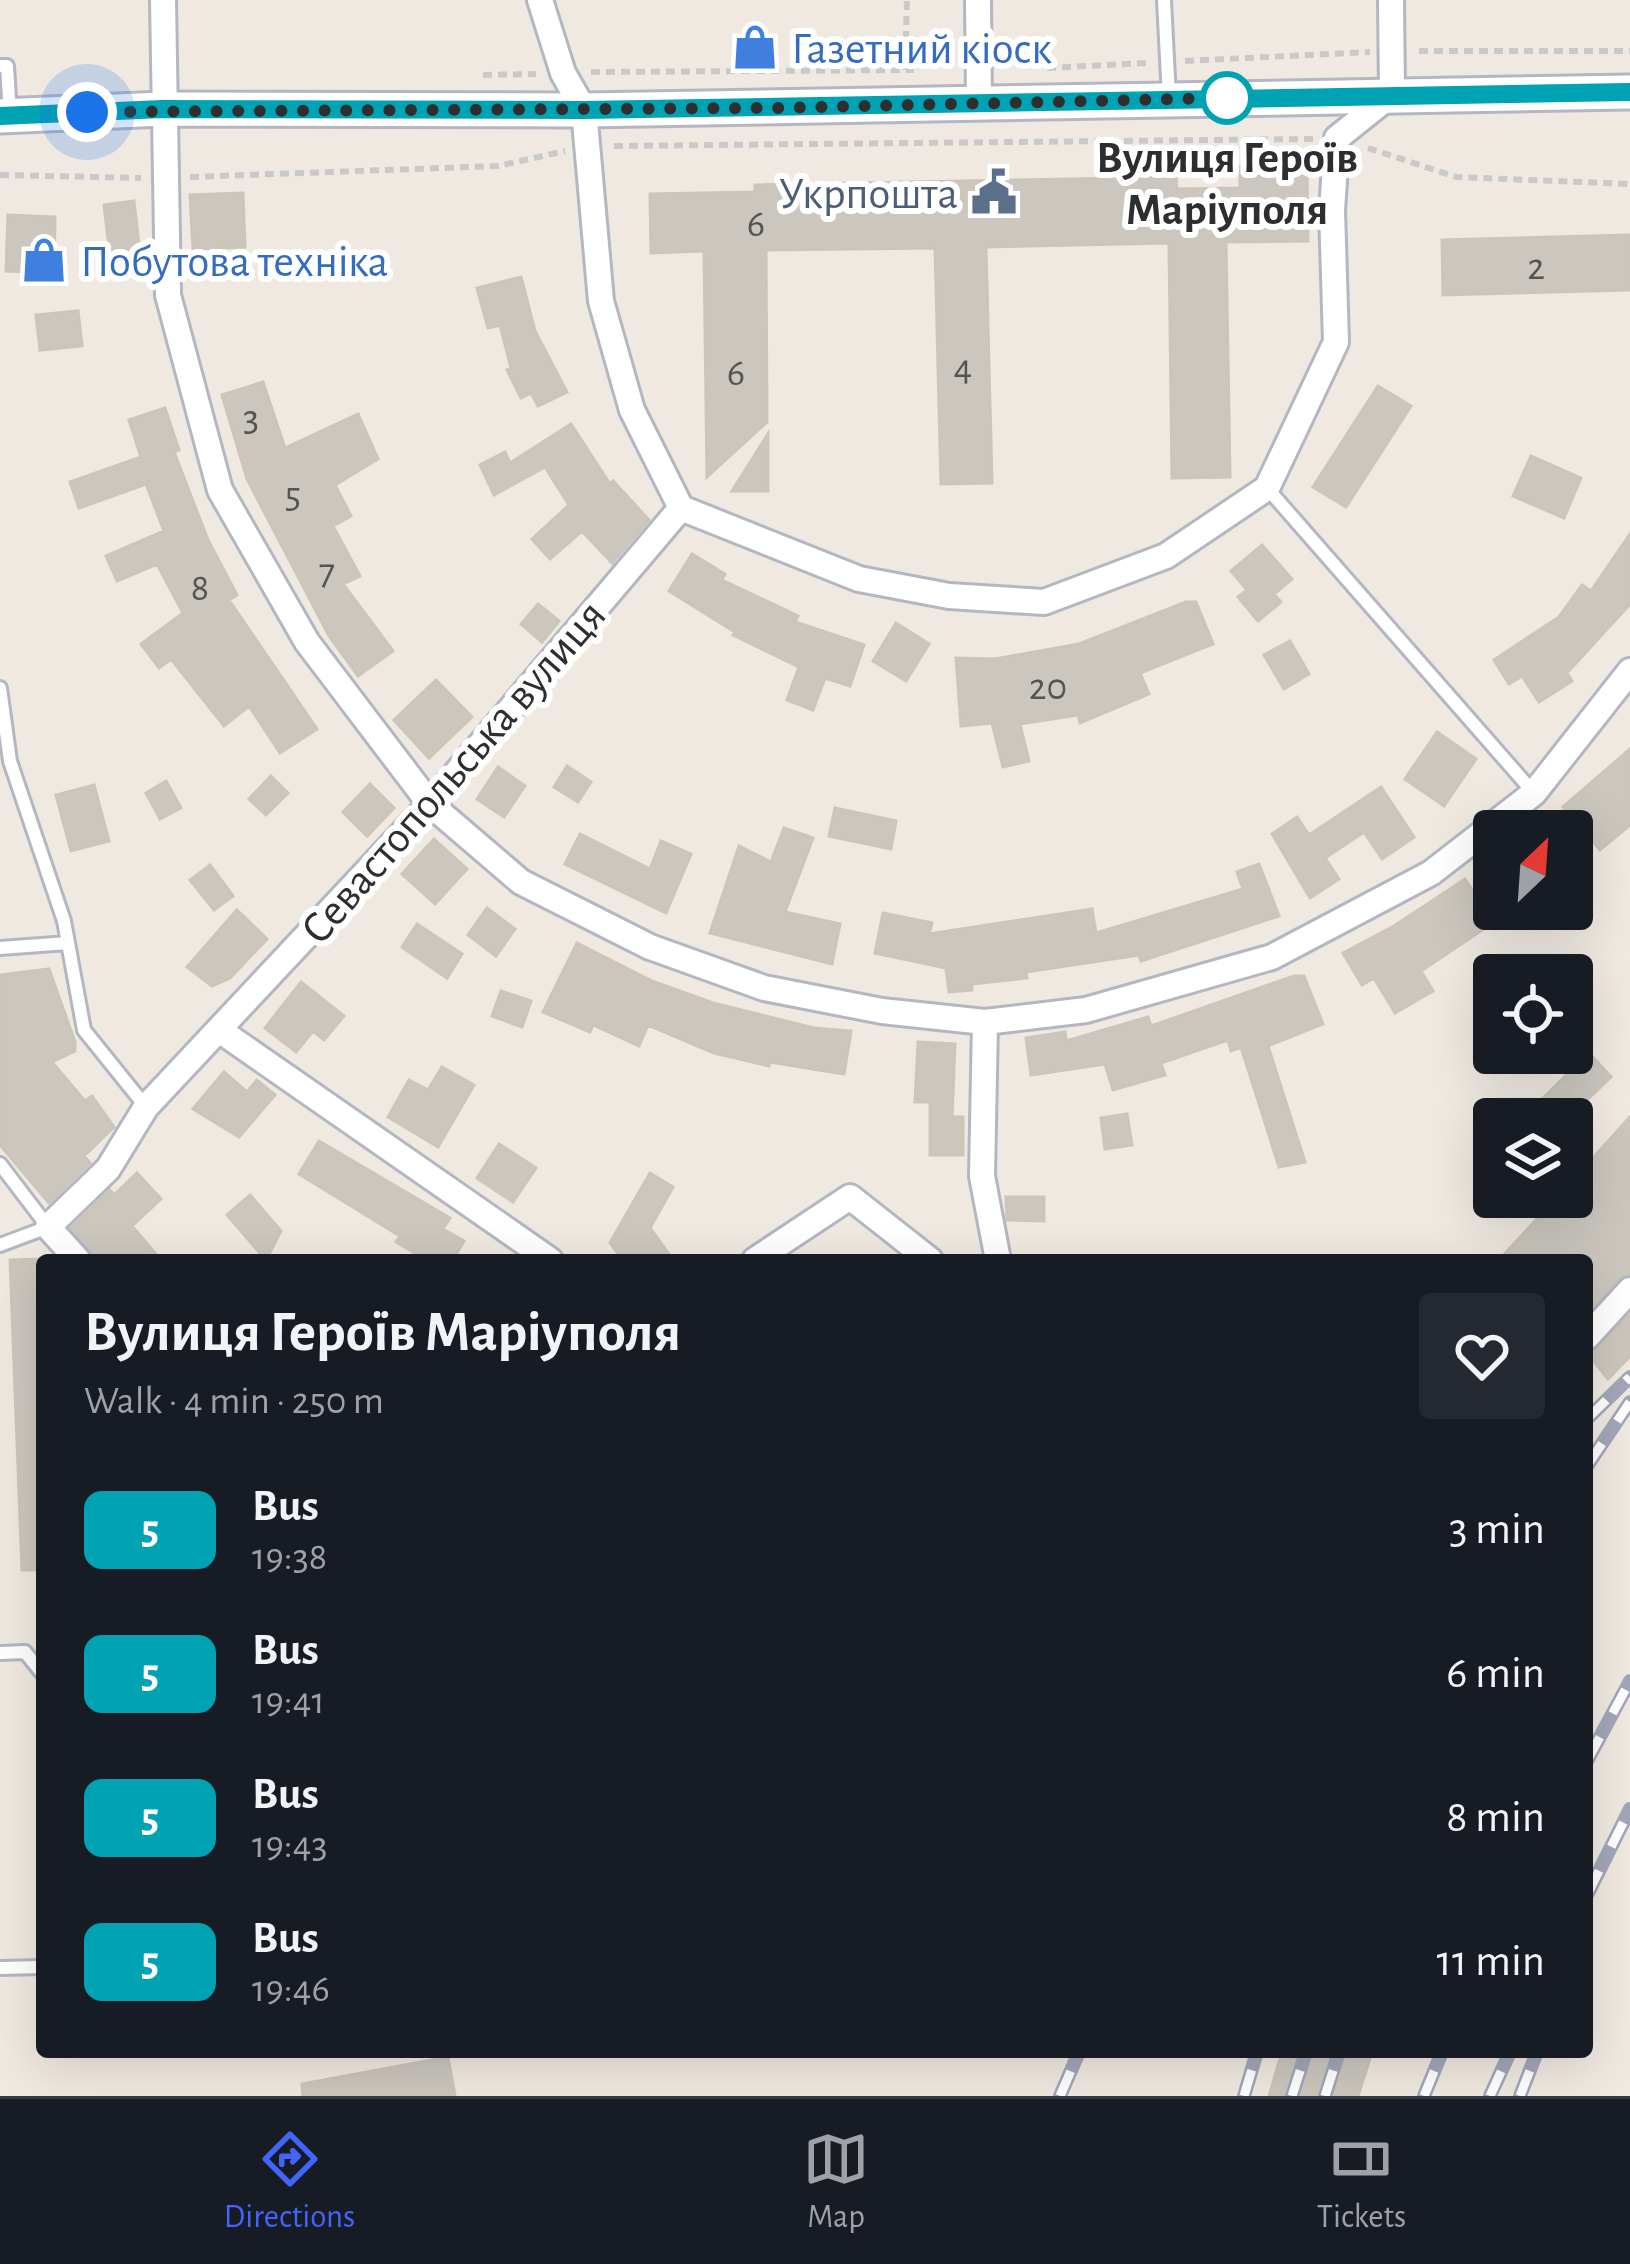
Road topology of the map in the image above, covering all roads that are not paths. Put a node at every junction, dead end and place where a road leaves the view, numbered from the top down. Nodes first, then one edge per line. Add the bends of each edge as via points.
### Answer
1 (163, 0) edge
2 (540, 0) edge
3 (978, 0) edge
4 (1164, 0) edge
5 (1390, 0) edge
6 (0, 66) edge
7 (1630, 92) edge
8 (1392, 94) junction
9 (1169, 99) junction
10 (979, 103) junction
11 (163, 109) junction
12 (584, 110) junction
13 (5, 116) edge
14 (1267, 488) junction
15 (681, 508) junction
16 (1630, 671) edge
17 (0, 688) edge
18 (1534, 793) junction
19 (430, 804) junction
20 (68, 943) junction
21 (0, 948) edge
22 (985, 1022) junction
23 (220, 1030) junction
24 (146, 1107) junction
25 (0, 1164) edge
26 (48, 1227) junction
27 (0, 1245) edge
28 (73, 1254) edge
29 (541, 1254) edge
30 (764, 1254) edge
31 (923, 1254) edge
32 (997, 1254) edge
33 (1630, 1290) edge
34 (1593, 1330) edge
35 (0, 1653) edge
36 (36, 1665) edge
37 (36, 1967) edge
38 (0, 1968) edge

1 - 11 street
2 - 12 street
3 - 10 street
4 - 9 lane
5 - 8 street
6 - 13 lane via 7,66
7 - 8 main road
8 - 9 main road
8 - 14 street via 1337,138 1336,342
9 - 10 main road
10 - 12 main road
11 - 12 main road
11 - 13 main road
11 - 19 street via 168,296 220,490 307,642
12 - 15 street via 601,302 632,410
14 - 15 street via 1166,556 1044,602 859,579
14 - 18 lane
15 - 19 street, Севастопольська вулиця
16 - 18 street
17 - 20 lane via 10,761
18 - 22 street via 1431,873 1272,957 1087,1010
19 - 22 street via 521,882 650,947 764,988
19 - 23 street, Севастопольська вулиця
20 - 21 lane
20 - 24 lane via 84,1030
22 - 32 street via 982,1176
23 - 24 street, Севастопольська вулиця
23 - 29 street
24 - 26 street, Севастопольська вулиця via 108,1169
25 - 26 lane
26 - 27 lane
26 - 28 street
30 - 31 street via 850,1197
33 - 34 street
35 - 36 lane via 25,1652
37 - 38 lane

